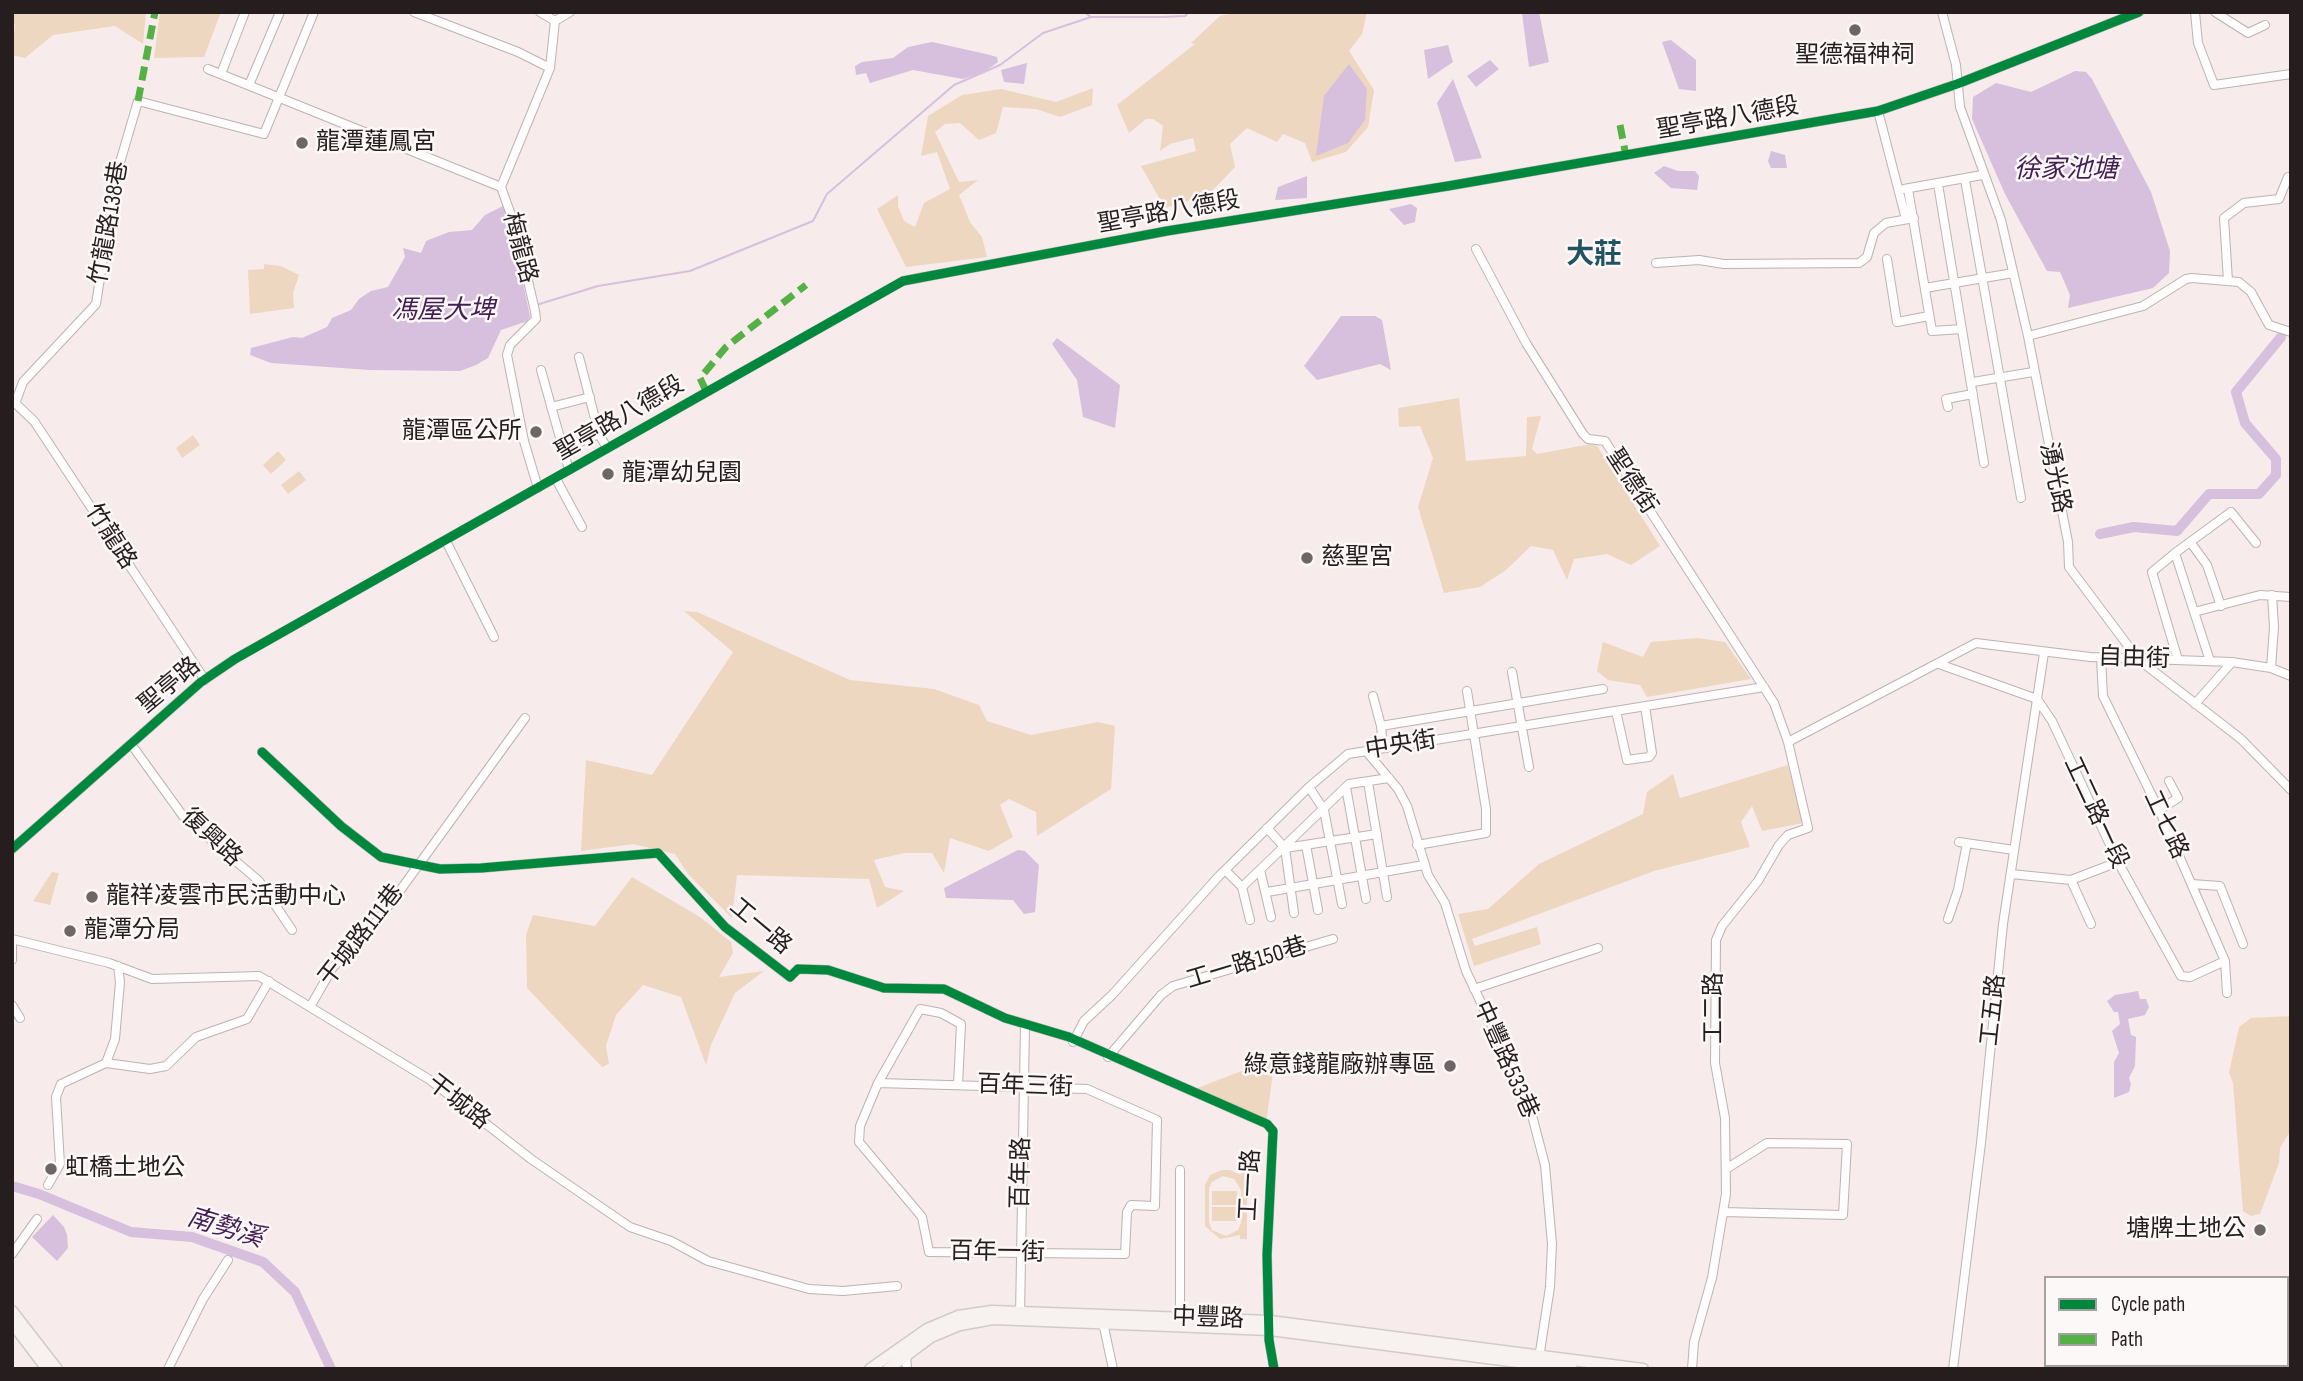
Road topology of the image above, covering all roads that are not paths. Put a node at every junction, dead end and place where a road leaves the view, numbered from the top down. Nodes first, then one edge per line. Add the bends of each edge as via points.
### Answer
1 (245, 12) edge
2 (280, 12) edge
3 (314, 12) edge
4 (415, 12) edge
5 (540, 12) edge
6 (570, 12) edge
7 (1942, 12) edge
8 (2139, 12) edge
9 (2195, 12) edge
10 (2215, 12) edge
11 (555, 20) junction
12 (2265, 25) dead end
13 (550, 68) junction
14 (208, 69) dead end
15 (221, 74) junction
16 (2291, 74) edge
17 (1957, 84) junction
18 (249, 85) junction
19 (280, 97) junction
20 (1878, 111) junction
21 (1982, 176) junction
22 (2288, 177) dead end
23 (1965, 180) junction
24 (1938, 184) junction
25 (501, 187) junction
26 (1908, 189) junction
27 (1898, 190) junction
28 (1910, 218) junction
29 (1476, 249) dead end
30 (1887, 259) dead end
31 (1656, 264) dead end
32 (2013, 273) junction
33 (1982, 278) junction
34 (2228, 281) junction
35 (1954, 283) junction
36 (1925, 288) junction
37 (1929, 316) junction
38 (1962, 328) junction
39 (2291, 332) edge
40 (2028, 336) junction
41 (579, 357) dead end
42 (541, 370) dead end
43 (2033, 372) junction
44 (2000, 376) junction
45 (1973, 382) junction
46 (1973, 394) junction
47 (590, 397) junction
48 (14, 402) edge
49 (551, 407) junction
50 (1948, 407) dead end
51 (600, 434) junction
52 (607, 448) junction
53 (562, 449) junction
54 (1984, 463) dead end
55 (569, 470) junction
56 (556, 479) junction
57 (538, 488) junction
58 (2021, 498) dead end
59 (582, 527) dead end
60 (446, 541) junction
61 (2191, 543) junction
62 (2256, 543) dead end
63 (2175, 553) junction
64 (2272, 595) junction
65 (2291, 597) edge
66 (2221, 606) junction
67 (2194, 612) junction
68 (494, 637) dead end
69 (2044, 653) junction
70 (2101, 657) junction
71 (2138, 659) junction
72 (2178, 660) junction
73 (2210, 661) junction
74 (2232, 662) junction
75 (1939, 664) junction
76 (2270, 668) junction
77 (1512, 671) dead end
78 (2289, 678) edge
79 (205, 680) junction
80 (1764, 687) junction
81 (1603, 689) dead end
82 (1467, 691) dead end
83 (1373, 696) dead end
84 (2037, 699) junction
85 (1519, 704) junction
86 (2195, 704) junction
87 (1645, 706) junction
88 (1616, 711) junction
89 (1470, 712) junction
90 (525, 718) dead end
91 (1381, 726) junction
92 (1523, 726) junction
93 (1474, 734) junction
94 (1788, 742) junction
95 (131, 744) junction
96 (1383, 748) junction
97 (1366, 751) junction
98 (262, 752) dead end
99 (1529, 767) dead end
100 (1389, 778) junction
101 (2169, 781) dead end
102 (1367, 782) junction
103 (1309, 787) junction
104 (1346, 787) junction
105 (2291, 790) edge
106 (1324, 810) junction
107 (2158, 810) junction
108 (1266, 828) junction
109 (1377, 834) junction
110 (1355, 838) junction
111 (1330, 841) junction
112 (1306, 845) junction
113 (1417, 845) junction
114 (1284, 848) junction
115 (12, 849) edge
116 (2014, 850) junction
117 (2118, 862) junction
118 (1424, 865) junction
119 (415, 866) junction
120 (1225, 870) junction
121 (1260, 870) junction
122 (1383, 872) junction
123 (2011, 874) junction
124 (1362, 876) junction
125 (1336, 880) junction
126 (2071, 880) junction
127 (1313, 884) junction
128 (2192, 884) junction
129 (1242, 887) junction
130 (1289, 888) junction
131 (1267, 892) junction
132 (1387, 897) dead end
133 (1366, 899) dead end
134 (1342, 904) dead end
135 (1318, 910) dead end
136 (1294, 913) dead end
137 (1271, 917) dead end
138 (1948, 919) dead end
139 (1250, 920) dead end
140 (2091, 923) dead end
141 (292, 930) dead end
142 (1333, 939) dead end
143 (12, 941) edge
144 (2243, 944) dead end
145 (1598, 948) dead end
146 (12, 960) edge
147 (2225, 961) junction
148 (118, 966) junction
149 (269, 981) junction
150 (1474, 989) junction
151 (2227, 993) dead end
152 (12, 1005) edge
153 (310, 1007) junction
154 (20, 1018) dead end
155 (1025, 1025) junction
156 (1073, 1042) junction
157 (1108, 1057) junction
158 (106, 1063) junction
159 (878, 1083) junction
160 (958, 1085) junction
161 (1024, 1089) junction
162 (1726, 1169) junction
163 (1180, 1170) dead end
164 (48, 1185) dead end
165 (1723, 1212) junction
166 (37, 1219) dead end
167 (1021, 1253) junction
168 (12, 1254) edge
169 (1125, 1254) joint
170 (228, 1261) dead end
171 (897, 1286) dead end
172 (12, 1311) edge
173 (1020, 1316) junction
174 (1102, 1319) junction
175 (1180, 1322) junction
176 (12, 1323) edge
177 (1270, 1325) junction
178 (906, 1356) junction
179 (1539, 1360) junction
180 (47, 1369) edge
181 (57, 1369) edge
182 (169, 1369) edge
183 (870, 1369) edge
184 (888, 1369) edge
185 (907, 1369) edge
186 (1113, 1369) edge
187 (1274, 1369) edge
188 (1572, 1369) edge
189 (1643, 1369) edge
190 (1692, 1369) edge
191 (1953, 1369) edge

1 - 15 street
2 - 18 street
3 - 19 street
4 - 13 street
5 - 11 street
6 - 11 street
7 - 17 street, 湧光路
8 - 17 street, 聖亭路八德段
9 - 16 street via 2198,43 2214,85
10 - 12 street via 2248,33
11 - 13 street, 梅龍路
13 - 25 street, 梅龍路
14 - 15 street
15 - 18 street
17 - 20 street, 聖亭路八德段
17 - 21 street, 湧光路
18 - 19 street
19 - 25 street
19 - 48 street, 竹龍路138巷 via 264,134 138,101 116,176 96,304 23,382
20 - 27 street
20 - 52 street, 聖亭路八德段 via 1167,231 903,281
21 - 23 street
21 - 32 street, 湧光路 via 2001,220
22 - 34 street via 2279,200 2244,203 2224,218
23 - 24 street
23 - 33 street
24 - 26 street
24 - 35 street
25 - 57 street, 梅龍路 via 516,229 536,319 510,345 507,355
26 - 27 street
26 - 28 street
27 - 28 street
28 - 31 street via 1886,223 1874,233 1867,257 1859,263
28 - 36 street
29 - 80 street, 聖德街 via 1526,343 1583,434 1605,441
30 - 37 street via 1897,322
32 - 33 street
32 - 40 street, 湧光路
33 - 35 street
33 - 44 street
34 - 39 street via 2239,282 2251,292 2269,325
34 - 40 street via 2186,279 2143,306
35 - 36 street
35 - 38 street
36 - 37 street
37 - 38 street via 1932,331
38 - 45 street
40 - 43 street, 湧光路
41 - 47 street
42 - 49 street
43 - 44 street
43 - 71 street, 湧光路 via 2068,542 2069,567
44 - 45 street
44 - 58 street
45 - 46 street
46 - 50 street via 1946,399
46 - 54 street
47 - 49 street
47 - 51 street
48 - 79 street, 竹龍路 via 34,421
49 - 53 street
51 - 52 street
51 - 53 street
52 - 55 street, 聖亭路八德段
53 - 55 street
55 - 56 street, 聖亭路八德段
56 - 57 street, 聖亭路八德段
56 - 59 street
57 - 60 street, 聖亭路八德段
60 - 68 street
60 - 79 street, 聖亭路
61 - 62 street via 2231,512
61 - 63 street
61 - 66 street via 2207,565
63 - 67 street
63 - 72 street via 2152,572
64 - 65 street
64 - 66 street
64 - 76 street
66 - 67 street
67 - 73 street
69 - 70 street, 自由街
69 - 75 street, 自由街 via 1976,643
69 - 84 street, 工五路
70 - 71 street, 自由街
70 - 107 street, 工七路 via 2103,696
71 - 72 street, 自由街
71 - 86 street, 湧光路
72 - 73 street, 自由街
73 - 74 street, 自由街
74 - 76 street, 自由街
74 - 86 street
75 - 84 street
75 - 94 street
76 - 78 street, 自由街
77 - 85 street
79 - 95 street, 聖亭路
80 - 87 street, 中央街
80 - 94 street, 工二路
81 - 85 street
82 - 89 street
83 - 91 street
84 - 116 street, 工五路
84 - 117 street, 工二路一段 via 2052,721
85 - 89 street
85 - 92 street
86 - 105 street, 湧光路 via 2260,756
87 - 88 street, 中央街
87 - 88 street via 1652,753 1638,758 1626,760
88 - 92 street, 中央街
89 - 91 street
89 - 93 street
90 - 119 street, 干城路111巷
91 - 96 street
92 - 93 street, 中央街
92 - 99 street
93 - 96 street, 中央街
93 - 113 street via 1486,833
94 - 162 street, 工二路 via 1808,828 1788,835 1779,845 1716,940 1715,1063 1725,1118
95 - 115 street, 聖亭路
95 - 141 street, 復興路 via 183,816 259,881
96 - 97 street, 中央街
97 - 100 street, 中豐路533巷
97 - 103 street, 中央街 via 1340,758
98 - 119 street, 工一路 via 364,846 382,858
100 - 102 street
100 - 113 street, 中豐路533巷 via 1407,806
101 - 107 street via 2178,798
102 - 104 street
102 - 109 street
103 - 106 street
103 - 108 street, 中央街
104 - 106 street
104 - 110 street
106 - 111 street
106 - 114 street
107 - 128 street, 工七路
108 - 114 street
108 - 120 street, 中央街
109 - 110 street
109 - 122 street
110 - 111 street
110 - 124 street
111 - 112 street
111 - 125 street
112 - 114 street
112 - 127 street
113 - 118 street, 中豐路533巷
114 - 121 street
114 - 130 street
116 - 123 street, 工五路
116 - 138 street via 1963,842 1958,890
117 - 126 street
117 - 147 street, 工二路一段 via 2181,976 2190,977
118 - 122 street
118 - 150 street, 中豐路533巷 via 1445,903
119 - 153 street, 干城路111巷 via 360,941 332,967
119 - 155 street, 工一路 via 481,868 658,853 724,927 790,977 798,969 828,970 884,988 944,989
120 - 129 street
120 - 156 street, 中央街 via 1084,1021
121 - 129 street
121 - 131 street
122 - 124 street
122 - 132 street
123 - 126 street
123 - 191 street, 工五路
124 - 125 street
124 - 133 street
125 - 127 street
125 - 134 street
126 - 140 street
127 - 130 street
127 - 135 street
128 - 144 street via 2220,886
128 - 147 street, 工七路
129 - 139 street
130 - 131 street
130 - 136 street
131 - 137 street
142 - 157 street, 工一路150巷 via 1173,986 1160,995
143 - 146 street
143 - 148 street, 干城路
145 - 150 street
147 - 151 street, 工七路
148 - 149 street, 干城路 via 152,979 247,974
148 - 158 street via 116,1039
149 - 153 street, 干城路
149 - 158 street via 247,1019 196,1037 166,1066 150,1069
150 - 179 street, 中豐路533巷 via 1529,1104 1545,1165 1552,1244
152 - 154 street
153 - 171 street, 干城路 via 430,1080 531,1159 630,1227 671,1241 708,1261 809,1289
155 - 156 street, 工一路
155 - 161 street, 百年路
156 - 157 street, 工一路
157 - 177 street, 工一路 via 1267,1124 1273,1131 1267,1242
158 - 164 street via 61,1084 56,1097 60,1164
159 - 160 street, 百年三街
159 - 160 street via 920,1009 961,1024
159 - 167 street, 百年一街 via 860,1126 859,1142 922,1217 929,1252
160 - 161 street, 百年三街
161 - 167 street, 百年路
161 - 169 street, 百年三街 via 1087,1089 1157,1121 1156,1206 1131,1205
162 - 165 street, 工二路
162 - 165 street via 1767,1143 1846,1142 1843,1215
163 - 175 street
165 - 190 street, 工二路
166 - 168 street
167 - 169 street, 百年一街
167 - 173 street, 百年路
170 - 182 street
172 - 181 main road
173 - 174 main road, 中豐路
173 - 178 main road, 中豐路 via 960,1325 931,1337
173 - 183 main road, 中豐路 via 992,1311 958,1316 927,1329
174 - 175 main road, 中豐路
174 - 186 street
175 - 177 main road, 中豐路
176 - 180 main road
177 - 179 main road, 中豐路
177 - 187 street
178 - 184 main road, 中豐路
178 - 185 street
179 - 188 main road, 中豐路
179 - 189 main road, 中豐路

